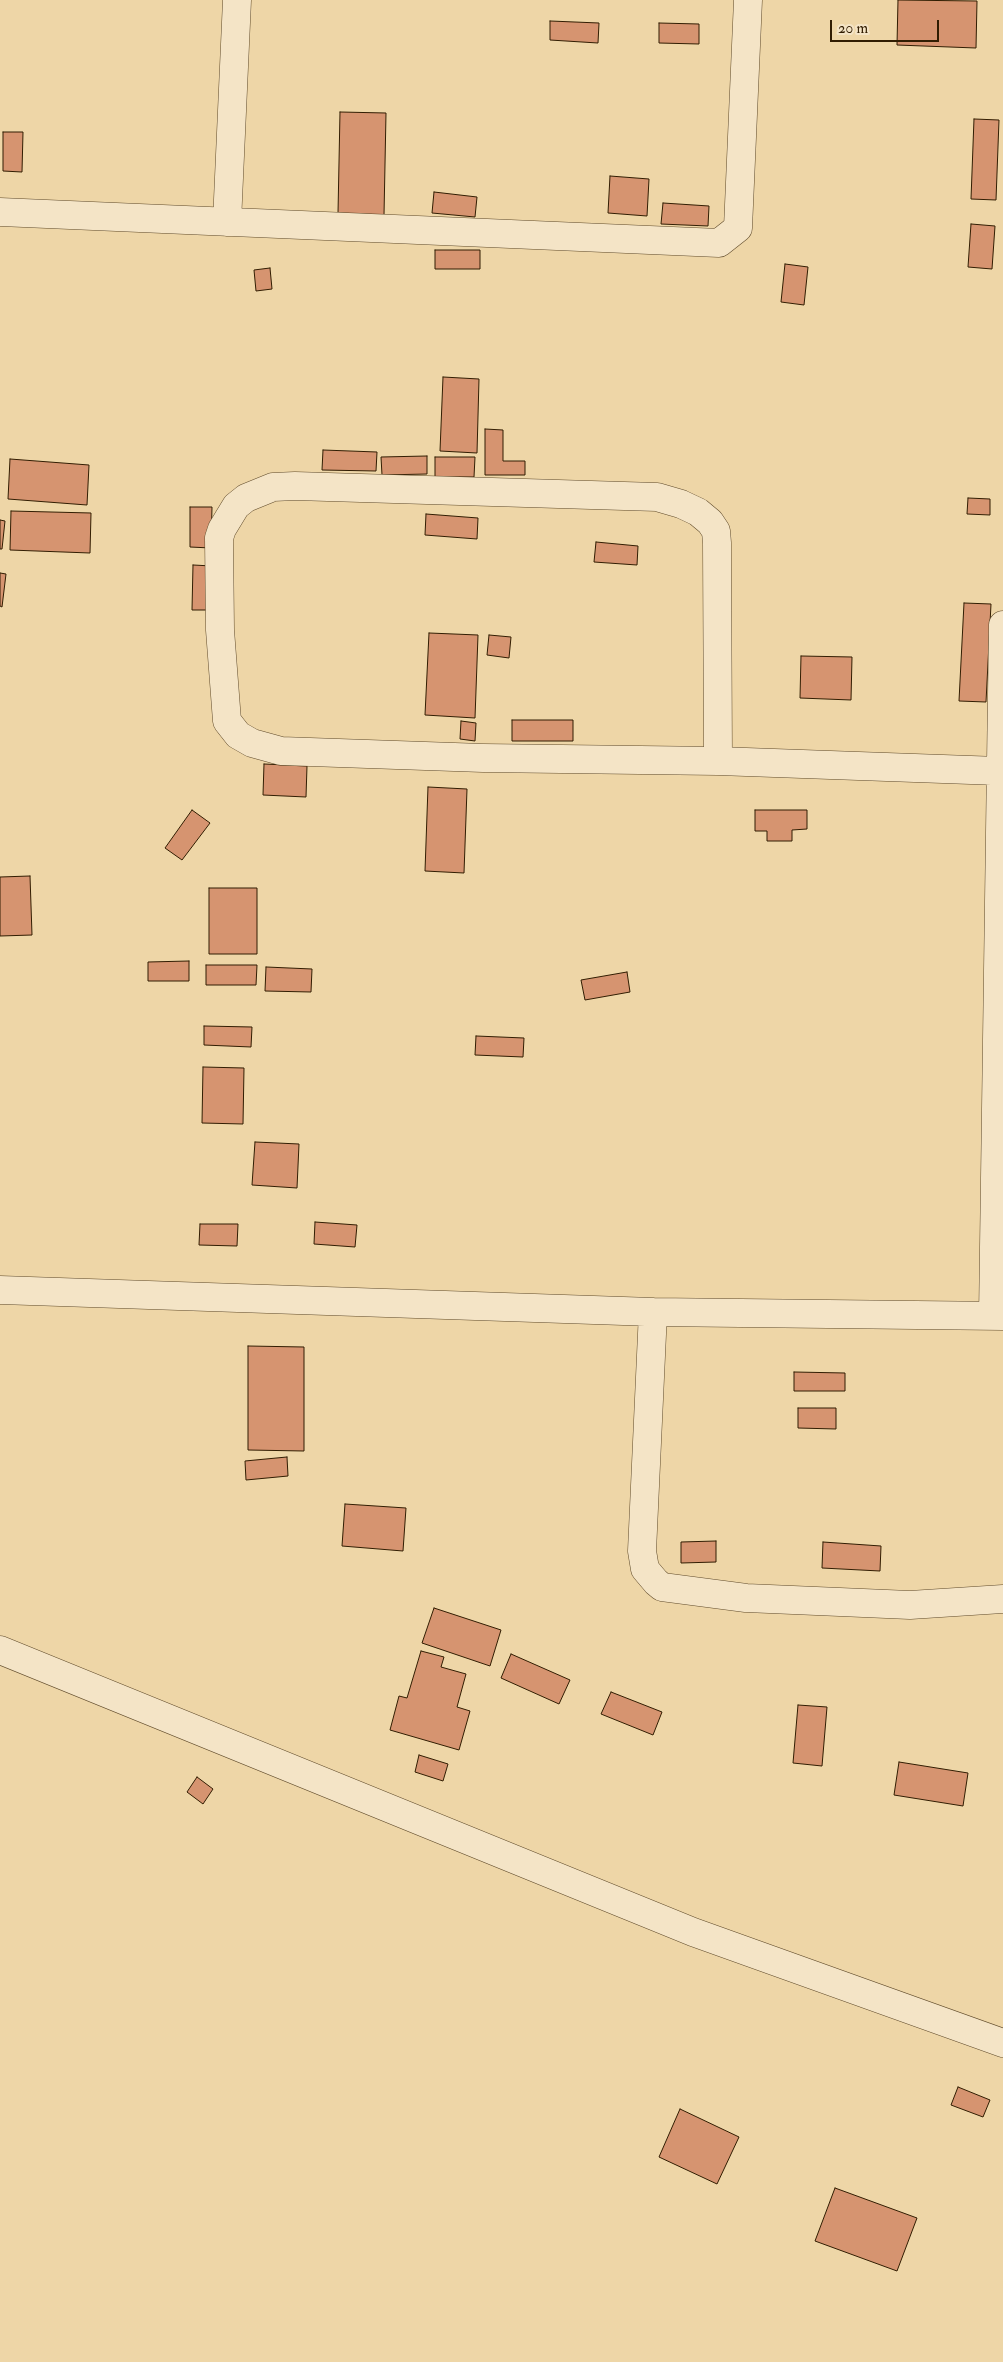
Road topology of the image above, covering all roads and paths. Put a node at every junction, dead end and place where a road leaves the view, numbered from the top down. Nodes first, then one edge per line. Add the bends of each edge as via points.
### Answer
1 (237, 0) edge
2 (748, 0) edge
3 (0, 212) edge
4 (227, 222) junction
5 (1003, 625) edge
6 (718, 761) junction
7 (999, 771) junction
8 (0, 1290) edge
9 (653, 1312) junction
10 (998, 1316) edge
11 (1003, 1599) edge
12 (0, 1650) edge
13 (1003, 2043) edge

1 - 4 street
2 - 4 street via 738,228 719,243
3 - 4 street
5 - 7 street
6 - 6 street via 281,751 252,743 226,721 220,630 219,538 222,528 236,506 256,492 295,486 657,497 689,508 710,522 718,543
6 - 7 street
7 - 10 street
8 - 9 street
9 - 10 street
9 - 11 street via 642,1551 645,1569 662,1587 746,1598 910,1605
12 - 13 street via 693,1932

